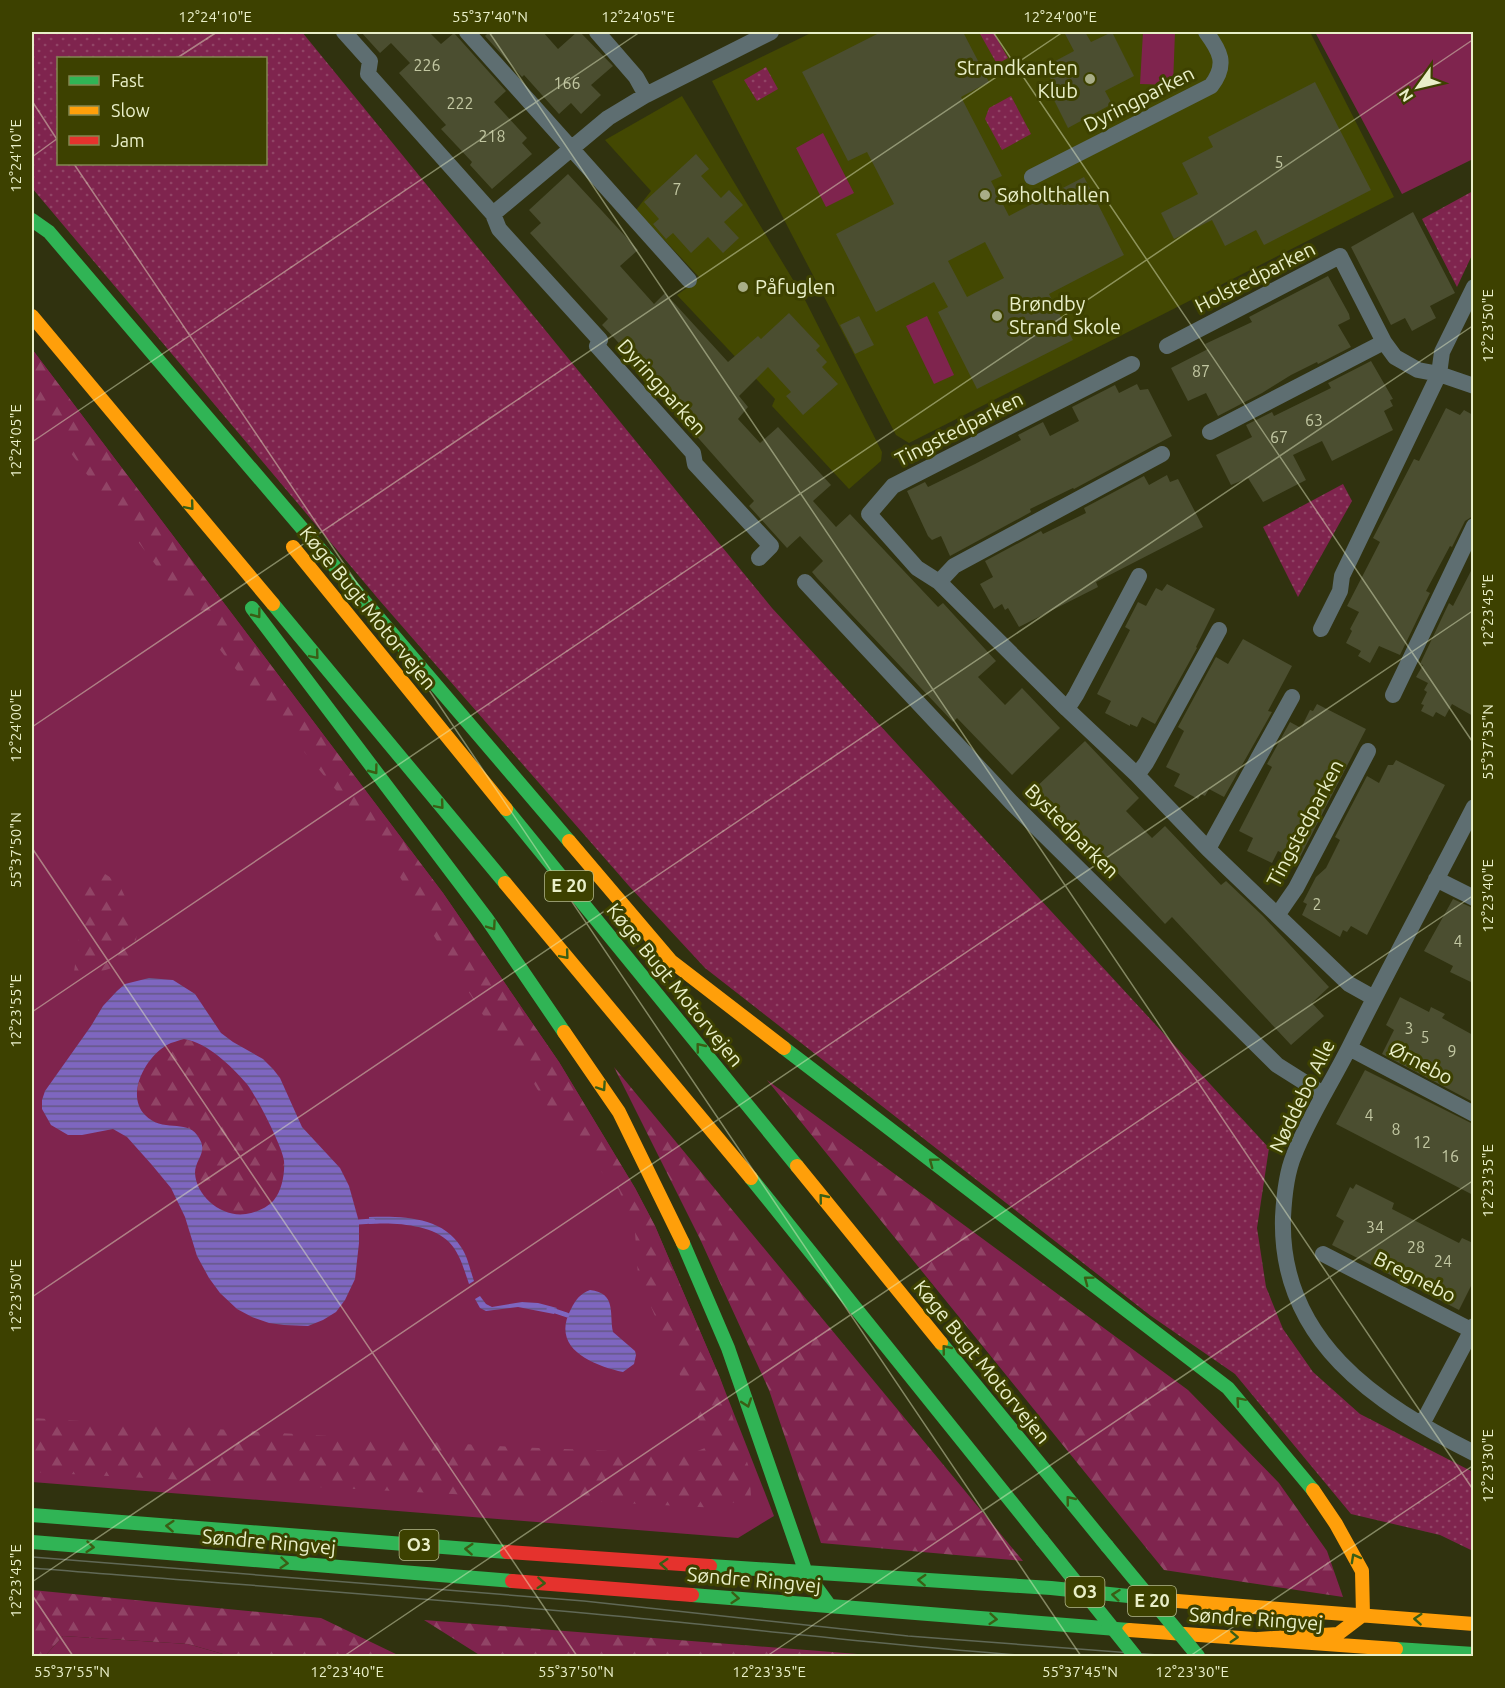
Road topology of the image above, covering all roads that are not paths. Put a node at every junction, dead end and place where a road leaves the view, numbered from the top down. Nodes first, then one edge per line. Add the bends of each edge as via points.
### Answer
1 (344, 32) edge
2 (467, 32) edge
3 (597, 32) edge
4 (771, 32) edge
5 (1206, 32) edge
6 (646, 95) junction
7 (570, 148) junction
8 (1032, 177) dead end
9 (494, 214) junction
10 (32, 220) edge
11 (32, 226) edge
12 (689, 280) dead end
13 (1473, 287) edge
14 (32, 316) edge
15 (1384, 342) junction
16 (1167, 346) dead end
17 (1132, 364) dead end
18 (1439, 374) junction
19 (153, 375) dead end
20 (1473, 386) edge
21 (1210, 432) dead end
22 (1162, 454) dead end
23 (1473, 526) edge
24 (191, 527) dead end
25 (281, 532) dead end
26 (759, 558) dead end
27 (1139, 576) dead end
28 (805, 582) dead end
29 (939, 582) junction
30 (241, 594) dead end
31 (1321, 629) dead end
32 (1219, 630) dead end
33 (1394, 695) dead end
34 (1292, 697) dead end
35 (1067, 709) junction
36 (1368, 751) dead end
37 (1137, 775) junction
38 (1473, 807) edge
39 (1208, 849) junction
40 (1437, 879) junction
41 (1473, 898) edge
42 (1278, 914) junction
43 (1374, 998) junction
44 (1349, 1048) junction
45 (1323, 1094) junction
46 (1473, 1114) edge
47 (1323, 1254) dead end
48 (1339, 1261) junction
49 (1331, 1277) dead end
50 (1472, 1328) edge
51 (1422, 1424) junction
52 (1473, 1453) edge
53 (32, 1515) edge
54 (32, 1542) edge
55 (806, 1573) junction
56 (830, 1606) junction
57 (1363, 1615) junction
58 (1473, 1624) edge
59 (1258, 1638) junction
60 (1473, 1654) edge
61 (1135, 1656) edge
62 (1198, 1656) edge

1 - 9 street, Dyringparken via 370,61 368,74
2 - 7 street
3 - 6 street via 636,77
4 - 6 street
5 - 8 street, Dyringparken via 1220,51 1220,68 1211,86
6 - 7 street
7 - 9 street
7 - 12 street
9 - 26 street, Dyringparken via 499,229 600,340 597,346 693,453 695,464 771,546
57 -> 10 main road via 1362,1571 1336,1524 1307,1480 1228,1388 671,961 49,232
11 - 19 main road
13 - 18 street via 1442,352
14 - 24 main road
14 -> 61 main road, E 20, bridge via 735,1157
15 - 16 street, Holstedparken via 1340,256
15 - 18 street, Holstedparken via 1395,357 1418,370
15 - 21 street
17 - 29 street, Tingstedparken via 893,486 869,514 917,567
18 - 20 street, Holstedparken
18 - 31 street via 1342,576 1340,591
22 - 29 street via 954,566
23 - 33 street
62 -> 25 main road, Køge Bugt Motorvejen / E 20, bridge
27 - 35 street
28 - 45 street, Bystedparken via 1012,803 1277,1065
29 - 35 street, Tingstedparken
30 -> 55 main road via 488,919 619,1112 689,1256 728,1348
32 - 37 street
34 - 39 street
35 - 37 street, Tingstedparken
36 - 42 street, Tingstedparken via 1296,888
37 - 39 street, Tingstedparken
38 - 40 street, Nøddebo Alle
39 - 42 street, Tingstedparken
40 - 41 street
40 - 43 street, Nøddebo Alle
42 - 43 street, Tingstedparken via 1349,984
43 - 44 street, Nøddebo Alle
44 - 45 street, Nøddebo Alle
44 - 46 street, Ørnebo
45 - 51 street, Nøddebo Alle via 1293,1156 1284,1200 1282,1236 1288,1274 1302,1311 1340,1364 1369,1390
47 - 48 street, Bregnebo
48 - 49 street
48 - 50 street, Bregnebo
50 - 51 street, Bregnebo
51 - 52 street, Nøddebo Alle
55 -> 53 main road, Søndre Ringvej / O3
54 -> 56 main road, Søndre Ringvej / O3
55 - 56 main road
57 -> 55 main road, Søndre Ringvej / O3 via 1051,1588
56 -> 59 main road, Søndre Ringvej / O3
58 -> 57 main road, Søndre Ringvej / O3
57 - 59 main road via 1338,1634
59 - 60 main road, Søndre Ringvej / O3

